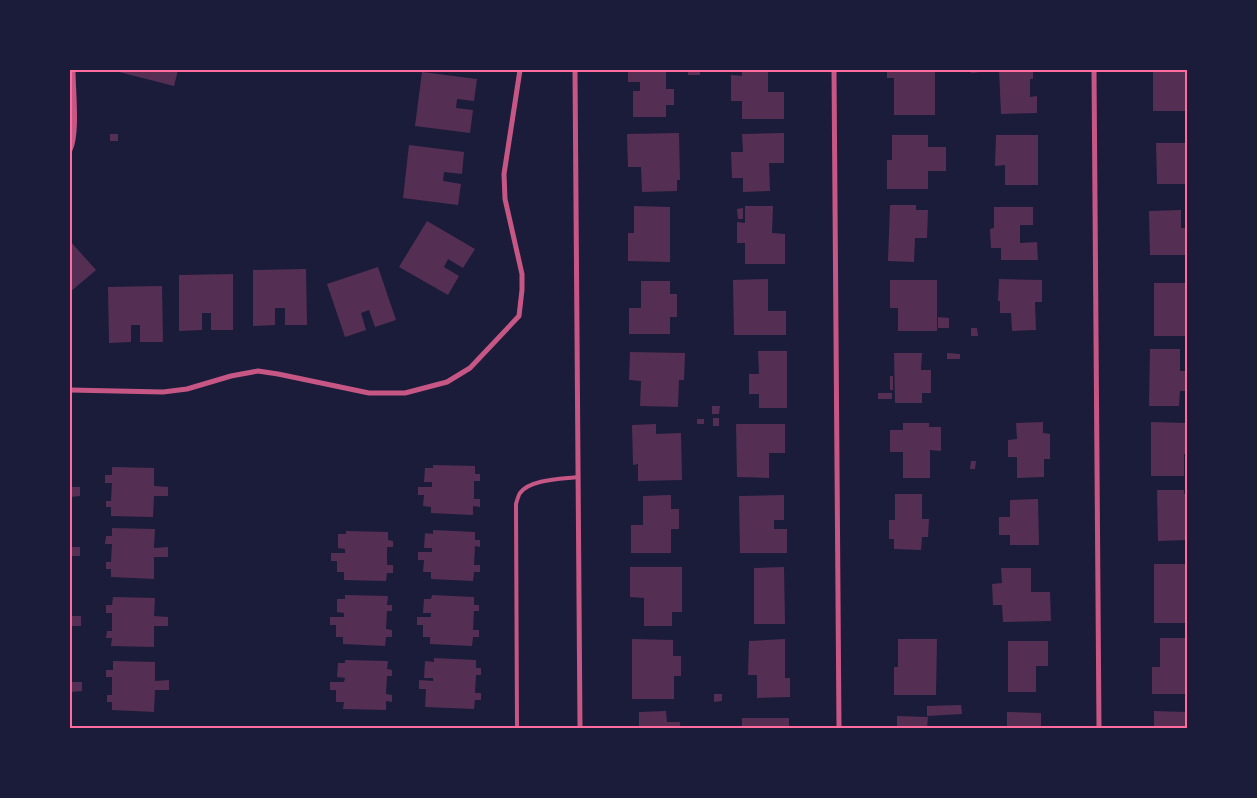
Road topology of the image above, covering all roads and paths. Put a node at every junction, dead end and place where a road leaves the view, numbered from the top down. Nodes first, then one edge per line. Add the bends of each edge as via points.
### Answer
1 (73, 70) edge
2 (520, 70) edge
3 (575, 70) edge
4 (834, 70) edge
5 (1094, 70) edge
6 (72, 101) edge
7 (70, 150) edge
8 (70, 390) edge
9 (578, 477) junction
10 (517, 728) edge
11 (580, 728) edge
12 (839, 728) edge
13 (1099, 728) edge

1 - 6 street
2 - 8 street via 504,174 505,200 522,274 519,316 470,368 447,382 405,393 369,393 258,371 163,392
3 - 9 street
4 - 12 street
5 - 13 street
6 - 7 street via 74,121
9 - 10 lane via 529,485 520,493 516,504
9 - 11 street

